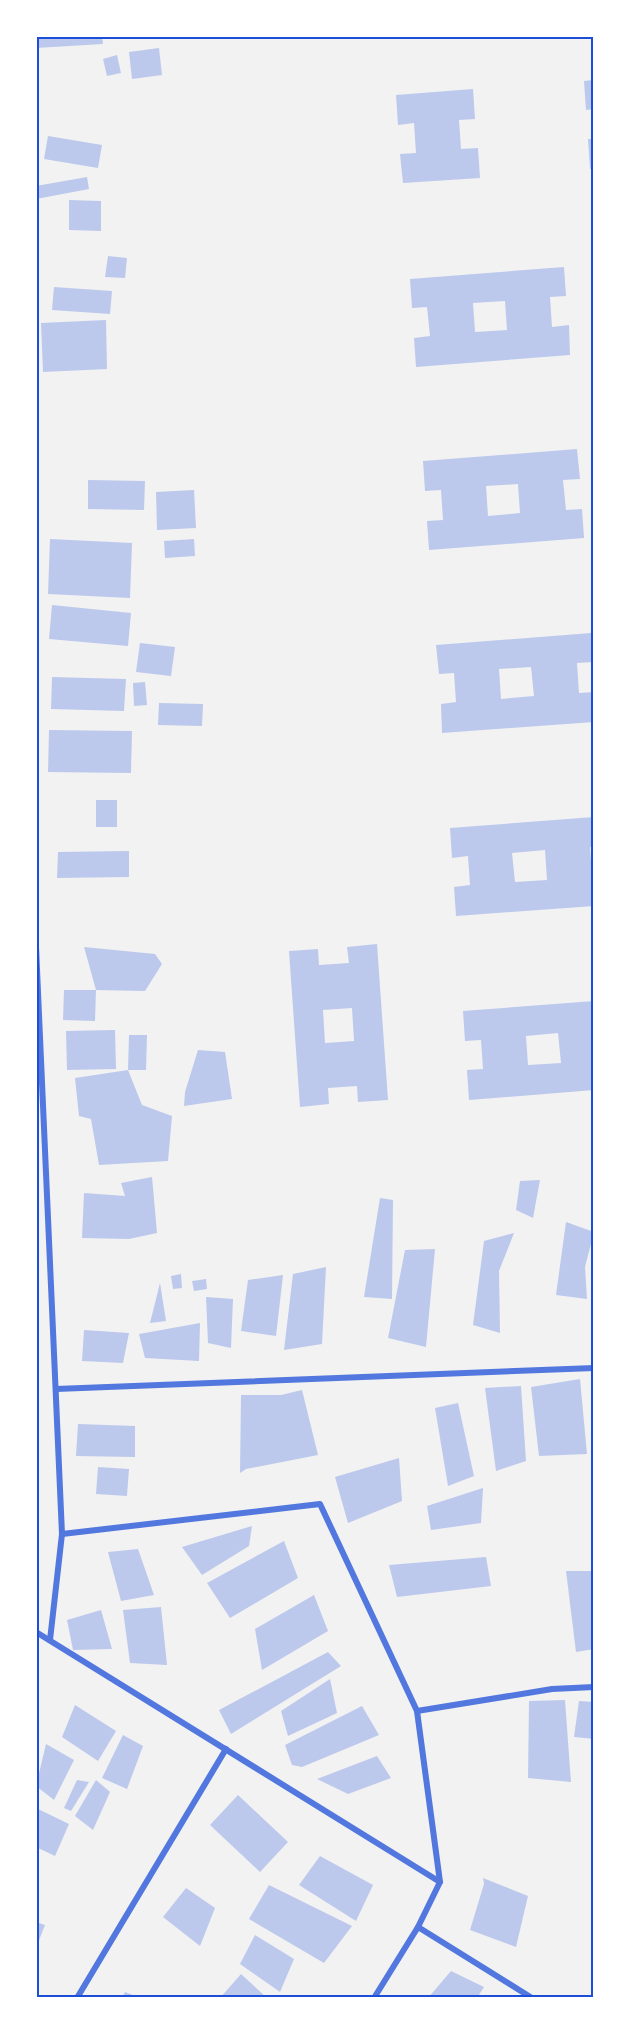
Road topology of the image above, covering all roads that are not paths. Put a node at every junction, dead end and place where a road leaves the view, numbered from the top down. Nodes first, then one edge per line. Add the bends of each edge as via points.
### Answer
1 (36, 947) edge
2 (594, 1368) edge
3 (56, 1389) junction
4 (62, 1534) junction
5 (36, 1632) edge
6 (50, 1640) junction
7 (594, 1687) edge
8 (417, 1711) junction
9 (226, 1749) junction
10 (440, 1882) junction
11 (418, 1927) junction
12 (77, 1998) edge
13 (374, 1998) edge
14 (532, 1998) edge

1 - 3 street
2 - 3 street
3 - 4 street
4 - 6 street
4 - 8 street via 320,1504
5 - 6 street
6 - 9 street
7 - 8 street via 552,1689
8 - 10 street
9 - 10 street
9 - 12 street
10 - 11 street
11 - 13 street
11 - 14 street

